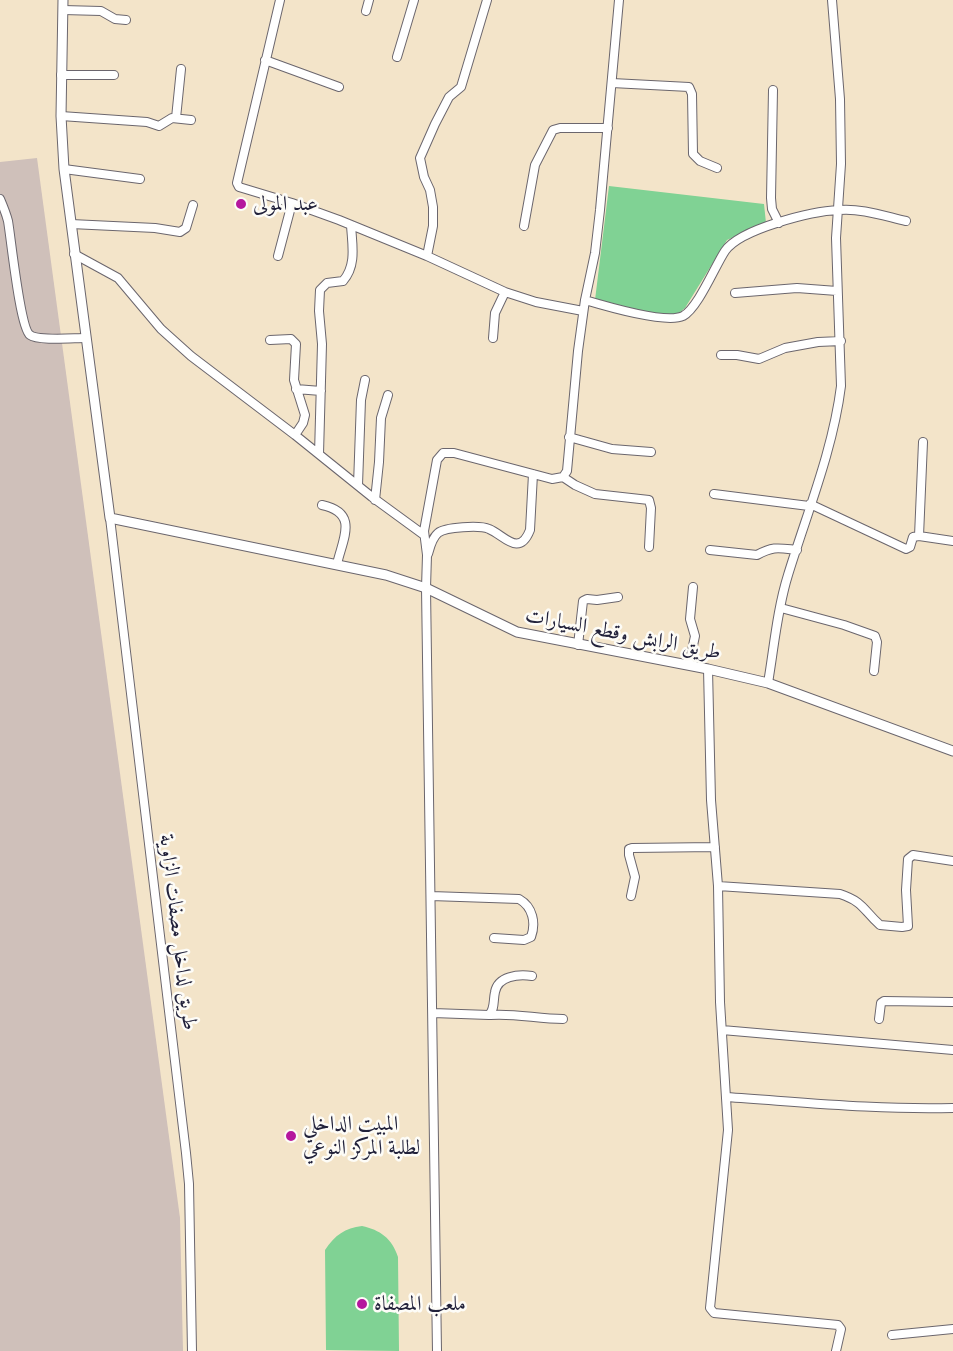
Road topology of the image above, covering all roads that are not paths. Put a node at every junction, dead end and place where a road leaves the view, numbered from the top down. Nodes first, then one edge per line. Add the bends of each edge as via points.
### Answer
1 (280, 0) edge
2 (369, 0) edge
3 (414, 0) edge
4 (487, 0) edge
5 (619, 0) edge
6 (832, 0) edge
7 (63, 5) edge
8 (366, 11) dead end
9 (126, 20) dead end
10 (397, 57) dead end
11 (265, 60) junction
12 (181, 69) dead end
13 (61, 75) junction
14 (114, 75) dead end
15 (612, 83) junction
16 (339, 87) dead end
17 (773, 90) dead end
18 (61, 116) junction
19 (177, 118) junction
20 (191, 120) dead end
21 (608, 128) junction
22 (717, 168) dead end
23 (64, 169) junction
24 (140, 179) dead end
25 (0, 198) edge
26 (292, 203) junction
27 (194, 205) dead end
28 (839, 209) junction
29 (906, 221) dead end
30 (779, 223) junction
31 (71, 224) junction
32 (351, 225) junction
33 (524, 226) dead end
34 (74, 254) junction
35 (278, 256) dead end
36 (428, 256) junction
37 (837, 291) junction
38 (505, 292) junction
39 (735, 293) dead end
40 (585, 300) junction
41 (583, 311) junction
42 (85, 338) junction
43 (493, 338) dead end
44 (270, 340) dead end
45 (841, 341) junction
46 (722, 355) dead end
47 (365, 380) dead end
48 (296, 389) junction
49 (321, 391) junction
50 (388, 395) dead end
51 (295, 435) junction
52 (569, 437) junction
53 (923, 442) dead end
54 (651, 452) dead end
55 (319, 454) junction
56 (533, 474) junction
57 (563, 477) junction
58 (358, 485) junction
59 (714, 494) dead end
60 (375, 500) junction
61 (322, 505) dead end
62 (810, 505) junction
63 (110, 518) junction
64 (424, 535) junction
65 (919, 536) junction
66 (953, 541) edge
67 (649, 548) dead end
68 (710, 550) dead end
69 (797, 550) junction
70 (427, 555) junction
71 (337, 564) junction
72 (693, 587) dead end
73 (426, 588) junction
74 (618, 597) dead end
75 (781, 608) junction
76 (578, 645) junction
77 (689, 665) junction
78 (708, 669) junction
79 (874, 671) dead end
80 (768, 683) junction
81 (953, 751) edge
82 (715, 847) junction
83 (953, 861) edge
84 (718, 886) junction
85 (431, 896) junction
86 (631, 896) dead end
87 (494, 938) dead end
88 (532, 976) dead end
89 (953, 1002) edge
90 (433, 1013) junction
91 (490, 1015) junction
92 (563, 1019) dead end
93 (879, 1019) dead end
94 (722, 1030) junction
95 (953, 1050) edge
96 (726, 1096) junction
97 (953, 1108) edge
98 (953, 1329) edge
99 (892, 1335) dead end
100 (192, 1351) edge
101 (437, 1351) edge
102 (836, 1351) edge

1 - 11 street
2 - 8 street
3 - 10 street
4 - 36 street via 461,87 449,97 420,158 433,207
5 - 15 street
6 - 28 street via 840,99
7 - 9 street
7 - 13 main road
11 - 16 street
11 - 26 street via 237,183 239,187
12 - 19 street
13 - 14 street
13 - 18 main road
15 - 21 street
15 - 22 street via 689,87 693,154
17 - 30 street via 771,198
18 - 19 street via 159,126
18 - 23 main road
19 - 20 street
21 - 33 street via 552,130 535,165
21 - 40 street via 597,237
23 - 24 street
23 - 31 main road
25 - 42 street via 27,332 39,337
26 - 32 street
26 - 35 street
27 - 31 street via 186,228 180,232
28 - 29 street
28 - 30 street
28 - 37 street
30 - 40 street via 731,242 693,308 684,315 662,317
31 - 34 main road
32 - 36 street
32 - 49 street via 351,268 344,280 325,284 320,290
34 - 42 main road
34 - 51 street via 118,278 161,329 191,356
36 - 38 street
37 - 39 street via 797,288
37 - 45 street
38 - 41 street
38 - 43 street via 495,313
40 - 41 street
41 - 52 street
42 - 63 main road
44 - 48 street via 296,342
45 - 46 street via 785,348 759,359
45 - 62 street via 838,407
47 - 58 street
48 - 49 street
48 - 51 street via 305,415
49 - 55 street
50 - 60 street via 381,417
51 - 55 street
52 - 54 street via 612,449
52 - 57 street via 567,471
53 - 65 street
55 - 58 street
56 - 57 street
56 - 64 street via 443,453 437,460
56 - 70 street via 530,530 522,542 511,543 488,528 450,529 436,534
57 - 67 street via 595,494 649,500
58 - 60 street
59 - 62 street
60 - 64 street
61 - 71 street via 334,507 347,524
62 - 65 street via 906,549 913,537
62 - 69 street
63 - 71 main road, طريق الرابش وقطع السيارات
63 - 100 street, طريق لداخل مصفات الزاوية via 187,1163
64 - 70 street
65 - 66 street
68 - 69 street via 757,555 772,548
69 - 75 street
70 - 73 street
71 - 73 main road, طريق الرابش وقطع السيارات
72 - 77 street via 690,619 694,636
73 - 76 main road, طريق الرابش وقطع السيارات via 506,628
73 - 85 street
74 - 76 street via 583,601
75 - 79 street via 873,634 877,642
75 - 80 street
76 - 77 main road, طريق الرابش وقطع السيارات
77 - 78 main road, طريق الرابش وقطع السيارات
78 - 80 main road, طريق الرابش وقطع السيارات
78 - 82 street
80 - 81 main road, طريق الرابش وقطع السيارات
82 - 84 street
82 - 86 street via 629,849 635,877
83 - 84 street via 913,855 908,859 909,920 908,926 902,927 880,925 853,898 840,894
84 - 94 street
85 - 87 street via 519,899 525,903 533,917 531,937
85 - 90 street
88 - 91 street via 512,977 499,984
89 - 93 street via 884,1001
90 - 91 street
90 - 101 street
91 - 92 street
94 - 95 street
94 - 96 street
96 - 97 street
96 - 102 street via 727,1142 711,1311 838,1325 841,1329
98 - 99 street

